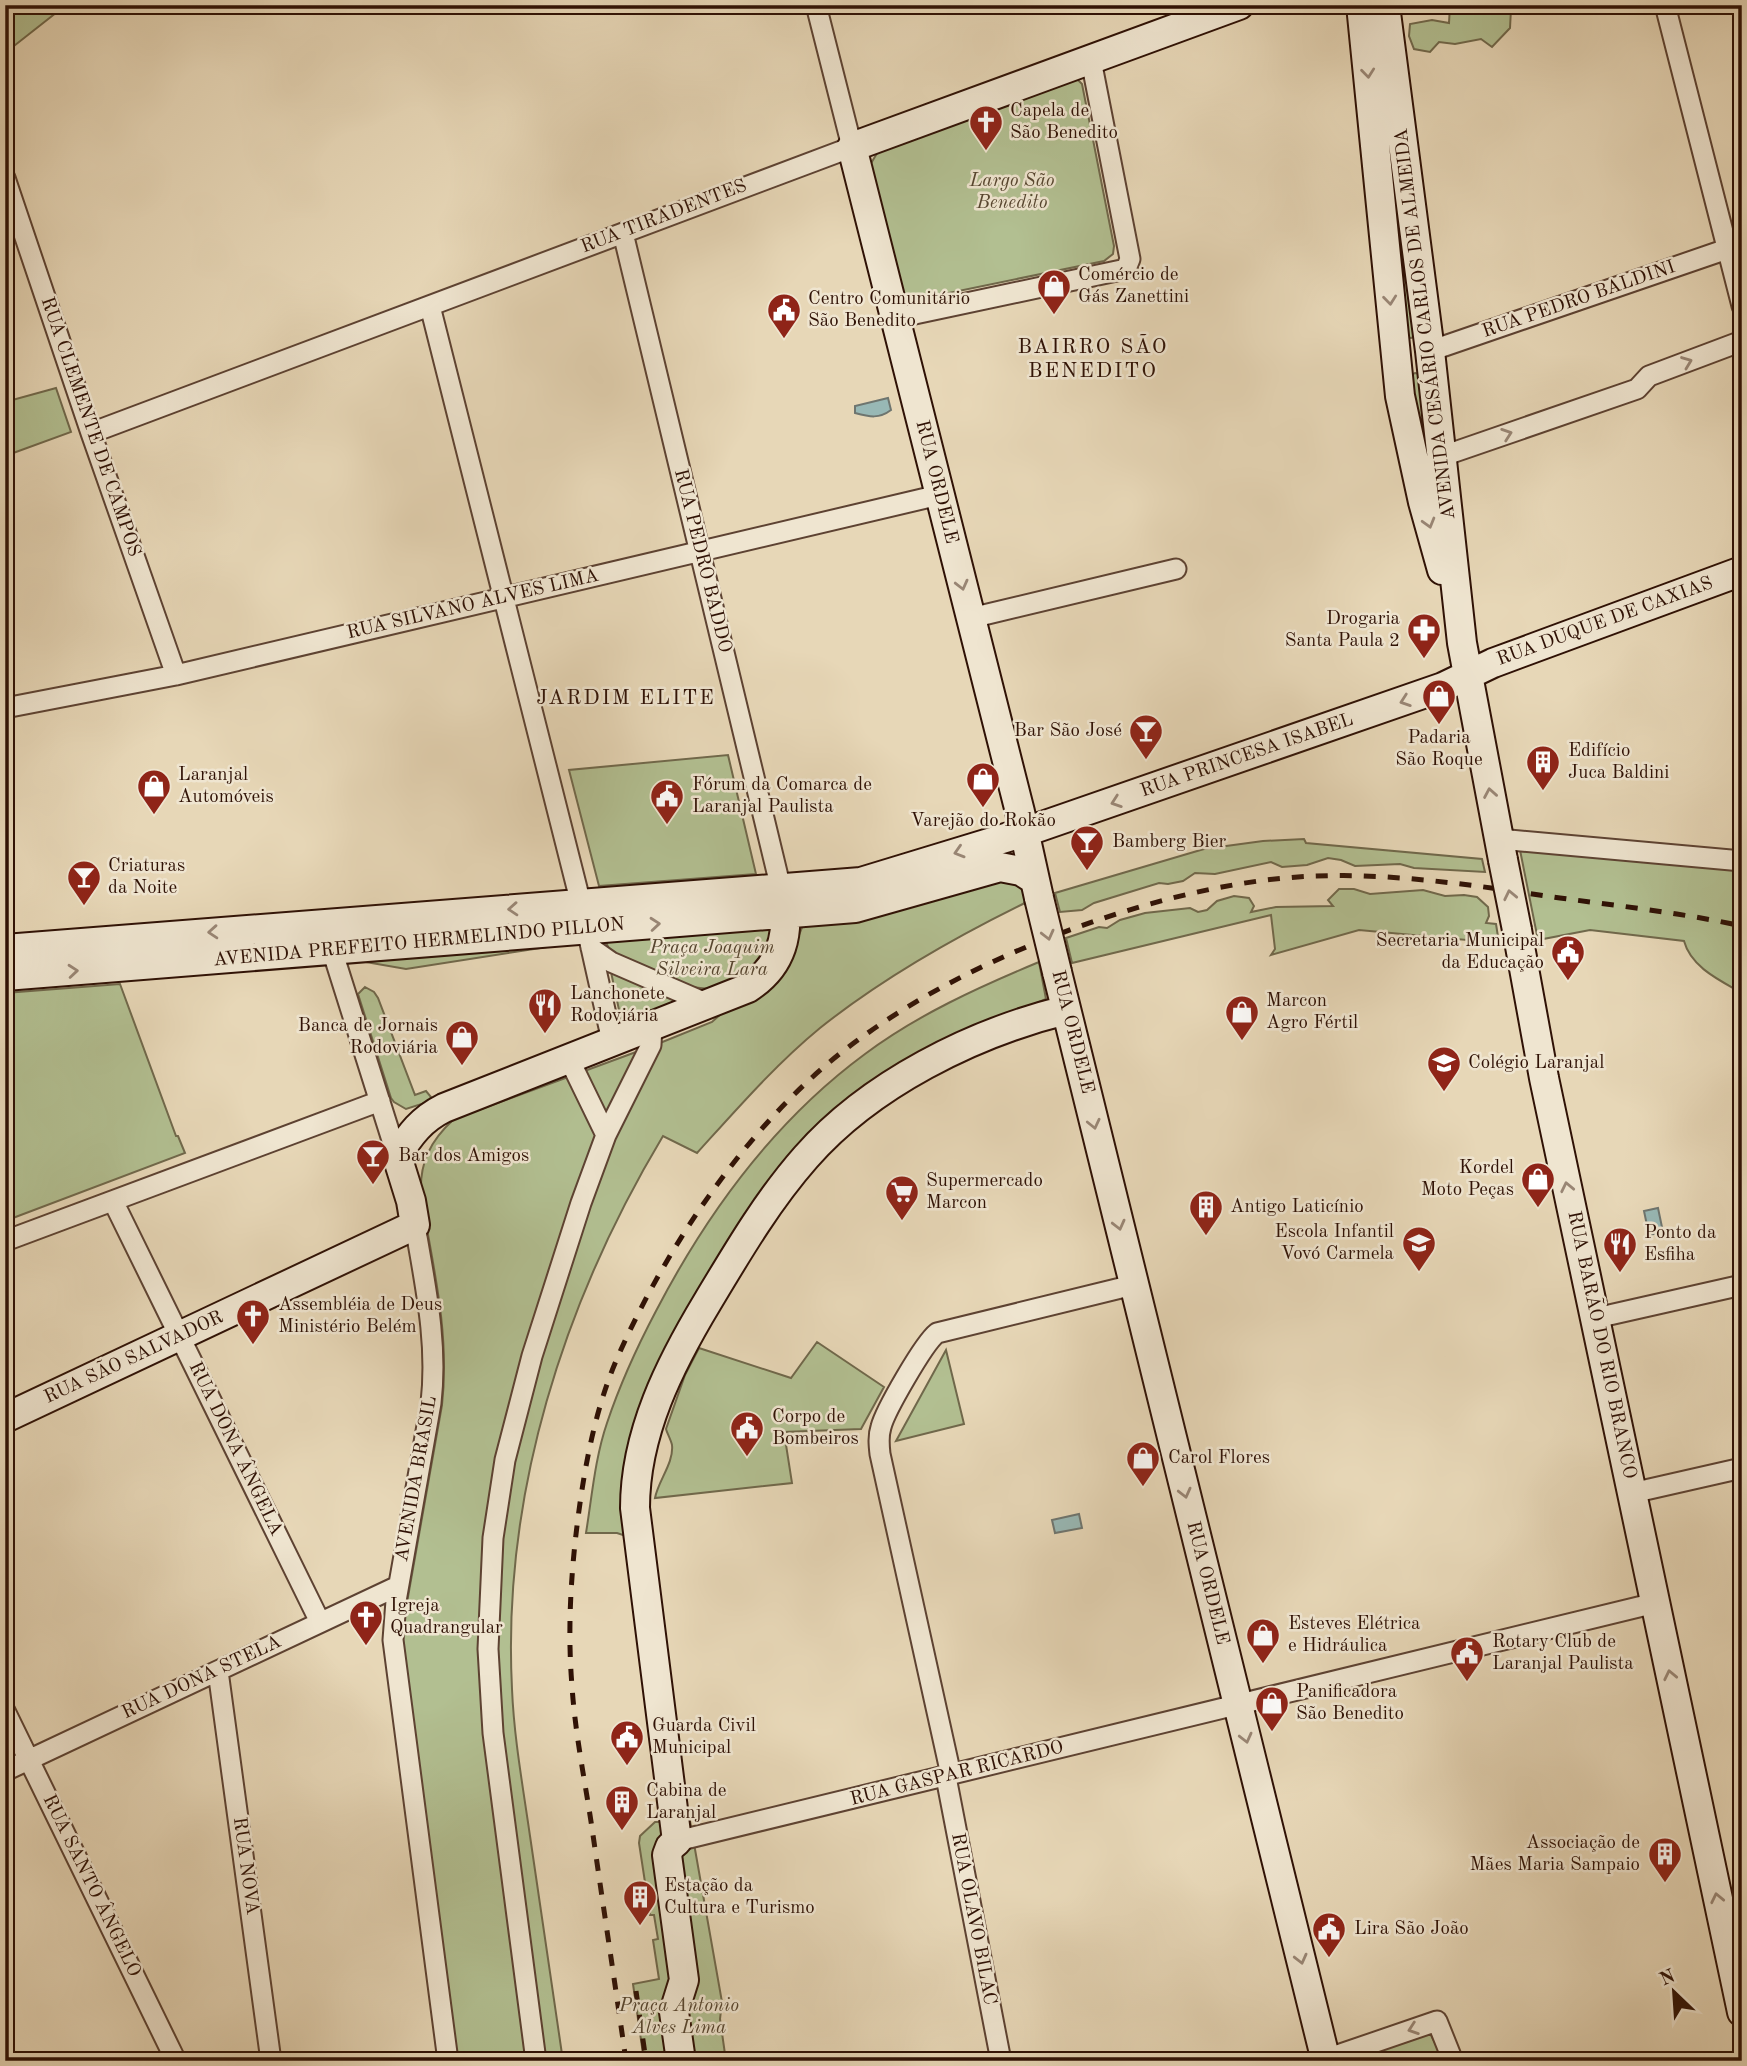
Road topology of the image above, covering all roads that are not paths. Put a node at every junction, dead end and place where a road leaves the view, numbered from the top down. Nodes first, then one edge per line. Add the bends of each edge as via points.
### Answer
1 (816, 5) edge
2 (1239, 5) edge
3 (1361, 5) edge
4 (1385, 5) edge
5 (1665, 5) edge
6 (1091, 60) junction
7 (852, 147) junction
8 (1406, 162) junction
9 (1377, 165) junction
10 (5, 178) edge
11 (623, 233) junction
12 (1727, 249) junction
13 (430, 306) junction
14 (1742, 306) edge
15 (896, 318) junction
16 (1742, 341) edge
17 (1430, 351) junction
18 (1396, 363) junction
19 (91, 433) junction
20 (1443, 457) junction
21 (939, 495) junction
22 (700, 552) junction
23 (1176, 569) dead end
24 (1742, 572) edge
25 (504, 597) junction
26 (971, 618) junction
27 (1462, 643) junction
28 (176, 675) junction
29 (1468, 675) junction
30 (5, 708) edge
31 (1025, 832) junction
32 (1501, 850) junction
33 (1742, 861) edge
34 (1037, 889) junction
35 (863, 894) junction
36 (784, 901) junction
37 (586, 927) junction
38 (331, 937) junction
39 (260, 942) junction
40 (5, 949) edge
41 (5, 976) edge
42 (708, 1004) junction
43 (1066, 1010) junction
44 (652, 1026) junction
45 (612, 1041) junction
46 (569, 1059) junction
47 (380, 1101) junction
48 (606, 1135) junction
49 (397, 1156) junction
50 (113, 1201) junction
51 (415, 1225) junction
52 (5, 1241) edge
53 (1133, 1285) junction
54 (1742, 1286) edge
55 (1595, 1318) junction
56 (180, 1337) junction
57 (5, 1418) edge
58 (1742, 1468) edge
59 (1632, 1493) junction
60 (398, 1586) junction
61 (1655, 1603) junction
62 (320, 1622) junction
63 (218, 1671) junction
64 (1238, 1706) junction
65 (5, 1711) edge
66 (29, 1760) junction
67 (5, 1771) edge
68 (949, 1776) junction
69 (677, 1841) junction
70 (1742, 2012) edge
71 (1326, 2060) edge
72 (176, 2061) edge
73 (271, 2061) edge
74 (448, 2061) edge
75 (537, 2061) edge
76 (681, 2061) edge
77 (1000, 2061) edge
78 (1454, 2061) edge

1 - 7 street, RUA ORDELE
2 - 6 main road, RUA TIRADENTES
3 -> 9 main road, AVENIDA CESÁRIO CARLOS DE ALMEIDA
4 - 8 main road, AVENIDA CESÁRIO CARLOS DE ALMEIDA
5 - 12 street
6 - 7 main road, RUA TIRADENTES
6 - 15 street via 1130,259 1126,269
7 - 11 street, RUA TIRADENTES
7 - 15 main road, RUA ORDELE
8 - 9 main road
8 - 17 main road, AVENIDA CESÁRIO CARLOS DE ALMEIDA
9 -> 18 main road, AVENIDA CESÁRIO CARLOS DE ALMEIDA
10 - 19 street, RUA CLEMENTE DE CAMPOS
11 - 13 street, RUA TIRADENTES
11 - 22 street, RUA PEDRO BADDO
12 - 14 street
12 - 17 street, RUA PEDRO BALDINI
13 - 19 street, RUA TIRADENTES
13 - 25 street
15 - 21 main road, RUA ORDELE
20 -> 16 street via 1637,389 1649,376
17 - 18 main road
17 - 20 main road, AVENIDA CESÁRIO CARLOS DE ALMEIDA
18 -> 27 main road, AVENIDA CESÁRIO CARLOS DE ALMEIDA via 1423,502
19 - 28 street, RUA CLEMENTE DE CAMPOS
20 - 27 main road, AVENIDA CESÁRIO CARLOS DE ALMEIDA
21 - 22 street, RUA SILVANO ALVES LIMA
21 -> 26 main road, RUA ORDELE
22 - 25 street, RUA SILVANO ALVES LIMA
22 - 36 street, RUA PEDRO BADDO
23 - 26 street
24 - 29 main road, RUA DUQUE DE CAXIAS
25 - 28 street, RUA SILVANO ALVES LIMA
25 - 37 street
26 - 31 main road, RUA ORDELE
27 - 29 main road, AVENIDA CESÁRIO CARLOS DE ALMEIDA
28 - 30 street, RUA SILVANO ALVES LIMA
29 -> 31 main road, RUA PRINCESA ISABEL
32 -> 29 main road, RUA BARÃO DO RIO BRANCO
31 - 34 main road, RUA ORDELE
31 -> 35 main road, AVENIDA PREFEITO HERMELINDO PILLON
32 - 33 street
55 -> 32 main road, RUA BARÃO DO RIO BRANCO, bridge
34 - 35 main road, AVENIDA PREFEITO HERMELINDO PILLON via 1007,867
34 -> 43 main road, RUA ORDELE, bridge
35 - 36 main road, AVENIDA PREFEITO HERMELINDO PILLON
36 - 37 main road, AVENIDA PREFEITO HERMELINDO PILLON
36 - 42 main road via 783,945 769,970 748,988
37 - 38 main road, AVENIDA PREFEITO HERMELINDO PILLON via 433,928
37 - 42 street via 611,962
37 - 45 street
38 - 39 main road, AVENIDA PREFEITO HERMELINDO PILLON
38 - 47 street, AVENIDA BRASIL
39 -> 40 main road, AVENIDA PREFEITO HERMELINDO PILLON
41 -> 39 main road, AVENIDA PREFEITO HERMELINDO PILLON
42 - 44 main road
43 -> 53 main road, RUA ORDELE
43 - 69 main road via 1006,1028 935,1059 826,1136 792,1174 738,1250 670,1367 644,1439 635,1508
44 - 45 main road
44 - 48 street via 650,1045
45 - 46 main road
46 - 48 street
46 - 49 main road via 434,1113 410,1134
47 - 49 street, AVENIDA BRASIL
47 - 50 street
48 - 75 street via 532,1356 505,1460 494,1538 488,1649 493,1733
49 - 51 main road, AVENIDA BRASIL
50 - 52 street
50 - 56 street, RUA DONA ÂNGELA
51 - 56 main road, RUA SÃO SALVADOR
51 - 60 street, AVENIDA BRASIL via 433,1332 434,1374
53 -> 64 main road, RUA ORDELE
53 - 68 street, RUA OLAVO BILAC via 937,1333 924,1347 881,1424 880,1454
54 - 55 street
55 - 59 main road, RUA BARÃO DO RIO BRANCO
56 - 57 main road, RUA SÃO SALVADOR
56 - 62 street, RUA DONA ÂNGELA
58 - 59 street
59 - 61 main road, RUA BARÃO DO RIO BRANCO
60 - 62 street, RUA DONA STELA
60 - 74 street, AVENIDA BRASIL via 393,1640
61 - 64 street, RUA GASPAR RICARDO
70 -> 61 main road, RUA BARÃO DO RIO BRANCO
62 - 63 street, RUA DONA STELA
63 - 66 street, RUA DONA STELA
63 - 73 street, RUA NOVA
64 - 68 street, RUA GASPAR RICARDO
64 -> 71 main road, RUA ORDELE
65 - 66 street, RUA SANTO ÂNGELO
66 - 67 street, RUA DONA STELA
66 - 72 street, RUA SANTO ÂNGELO
68 - 69 street, RUA GASPAR RICARDO
68 - 77 street, RUA OLAVO BILAC
69 - 76 main road via 667,1856 684,1980 674,2012
78 -> 71 street via 1437,2021

